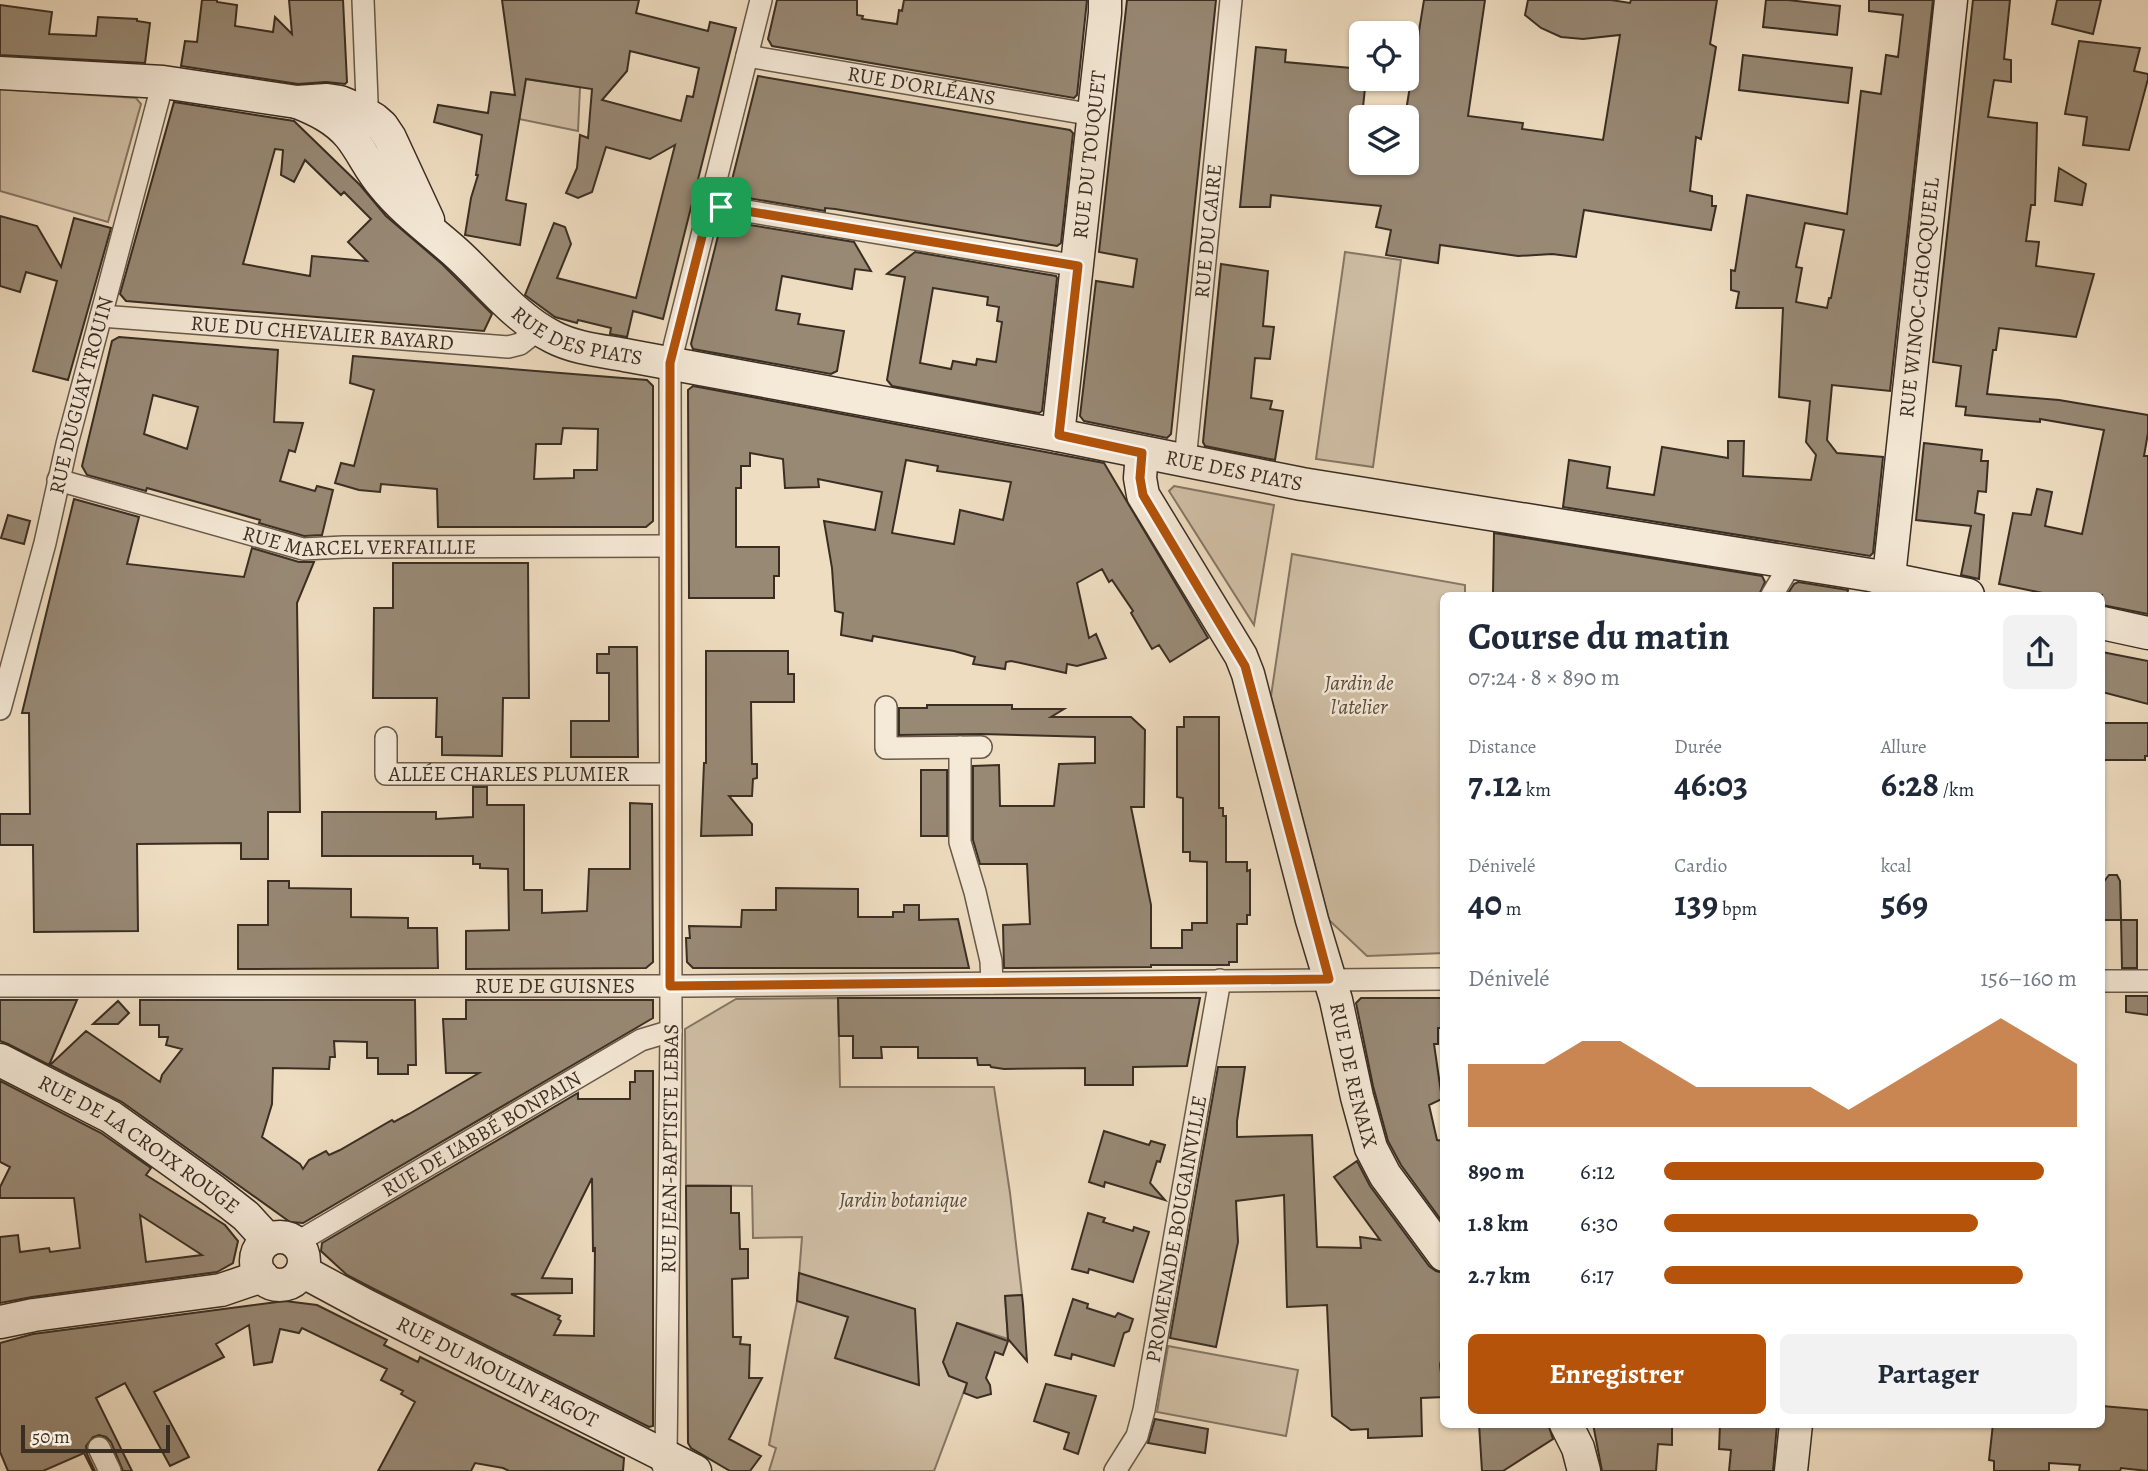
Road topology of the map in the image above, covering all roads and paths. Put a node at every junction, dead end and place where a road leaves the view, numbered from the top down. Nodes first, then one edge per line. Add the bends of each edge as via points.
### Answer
1 (363, 0) edge
2 (761, 0) edge
3 (1105, 0) edge
4 (1231, 0) edge
5 (1951, 0) edge
6 (747, 56) junction
7 (0, 74) edge
8 (163, 82) junction
9 (1094, 116) junction
10 (359, 126) junction
11 (710, 205) junction
12 (1078, 266) junction
13 (101, 316) junction
14 (539, 329) junction
15 (670, 363) junction
16 (1059, 435) junction
17 (1142, 453) junction
18 (1185, 461) junction
19 (58, 480) junction
20 (669, 546) junction
21 (1791, 563) junction
22 (1888, 587) edge
23 (1774, 592) edge
24 (1938, 592) edge
25 (2105, 625) edge
26 (2148, 633) edge
27 (886, 707) dead end
28 (0, 709) edge
29 (386, 738) dead end
30 (670, 775) junction
31 (1329, 979) junction
32 (1440, 979) edge
33 (1220, 980) junction
34 (2105, 981) edge
35 (2148, 981) edge
36 (992, 983) junction
37 (0, 986) edge
38 (670, 986) junction
39 (671, 1031) junction
40 (0, 1060) edge
41 (1440, 1250) edge
42 (289, 1251) junction
43 (0, 1322) edge
44 (1568, 1428) edge
45 (1796, 1428) edge
46 (99, 1448) dead end
47 (663, 1464) edge
48 (110, 1471) edge
49 (695, 1471) edge
50 (1115, 1471) edge
51 (1584, 1471) edge
52 (1791, 1471) edge

1 - 10 street
2 - 6 street, RUE JEAN-BAPTISTE LEBAS
3 - 9 street, RUE DU TOUQUET
4 - 18 street, RUE DU CAIRE
5 - 22 street, RUE WINOC-CHOCQUEEL
6 - 9 street, RUE D'ORLÉANS
6 - 11 street, RUE JEAN-BAPTISTE LEBAS
7 - 8 street, RUE DES PIATS
8 - 10 street, RUE DES PIATS via 297,102
8 - 13 street, RUE DUGUAY TROUIN
9 - 12 street, RUE DU TOUQUET
10 - 14 street, RUE DES PIATS via 372,170 394,197
11 - 12 street
11 - 15 street, RUE JEAN-BAPTISTE LEBAS
12 - 16 street, RUE DU TOUQUET
13 - 14 street, RUE DU CHEVALIER BAYARD via 508,346 520,344
13 - 19 street, RUE DUGUAY TROUIN
14 - 15 street, RUE DES PIATS via 579,346
15 - 16 street, RUE DES PIATS
15 - 20 street, RUE JEAN-BAPTISTE LEBAS
16 - 17 street, RUE DES PIATS
17 - 18 street, RUE DES PIATS
17 - 31 street, RUE DE RENAIX via 1143,495 1245,666
18 - 21 street, RUE DES PIATS
19 - 20 street, RUE MARCEL VERFAILLIE via 303,550
19 - 28 street, RUE DUGUAY TROUIN
20 - 30 street, RUE JEAN-BAPTISTE LEBAS
21 - 22 street, RUE DES PIATS
21 - 23 street
22 - 24 street, RUE DES PIATS
25 - 26 street
27 - 36 street via 886,748 970,747 960,842 975,892
29 - 30 street, ALLÉE CHARLES PLUMIER via 386,774
30 - 38 street, RUE JEAN-BAPTISTE LEBAS
31 - 32 street, RUE DE GUISNES
31 - 33 street, RUE DE GUISNES
31 - 41 street, RUE DE RENAIX via 1371,1148 1385,1175
33 - 36 street, RUE DE GUISNES
33 - 50 street, PROMENADE BOUGAINVILLE via 1144,1410 1137,1436
34 - 35 street
36 - 38 street, RUE DE GUISNES
37 - 38 street, RUE DE GUISNES
38 - 39 street, RUE JEAN-BAPTISTE LEBAS
39 - 42 street, RUE DE L'ABBÉ BONPAIN via 641,1040
39 - 47 street, RUE JEAN-BAPTISTE LEBAS
40 - 42 street, RUE DE LA CROIX ROUGE via 111,1117
42 - 43 street via 260,1247 256,1257 262,1276 221,1290
42 - 47 street, RUE DU MOULIN FAGOT via 365,1305
44 - 51 street
45 - 52 street
46 - 48 street
47 - 49 street, RUE DU MOULIN FAGOT

